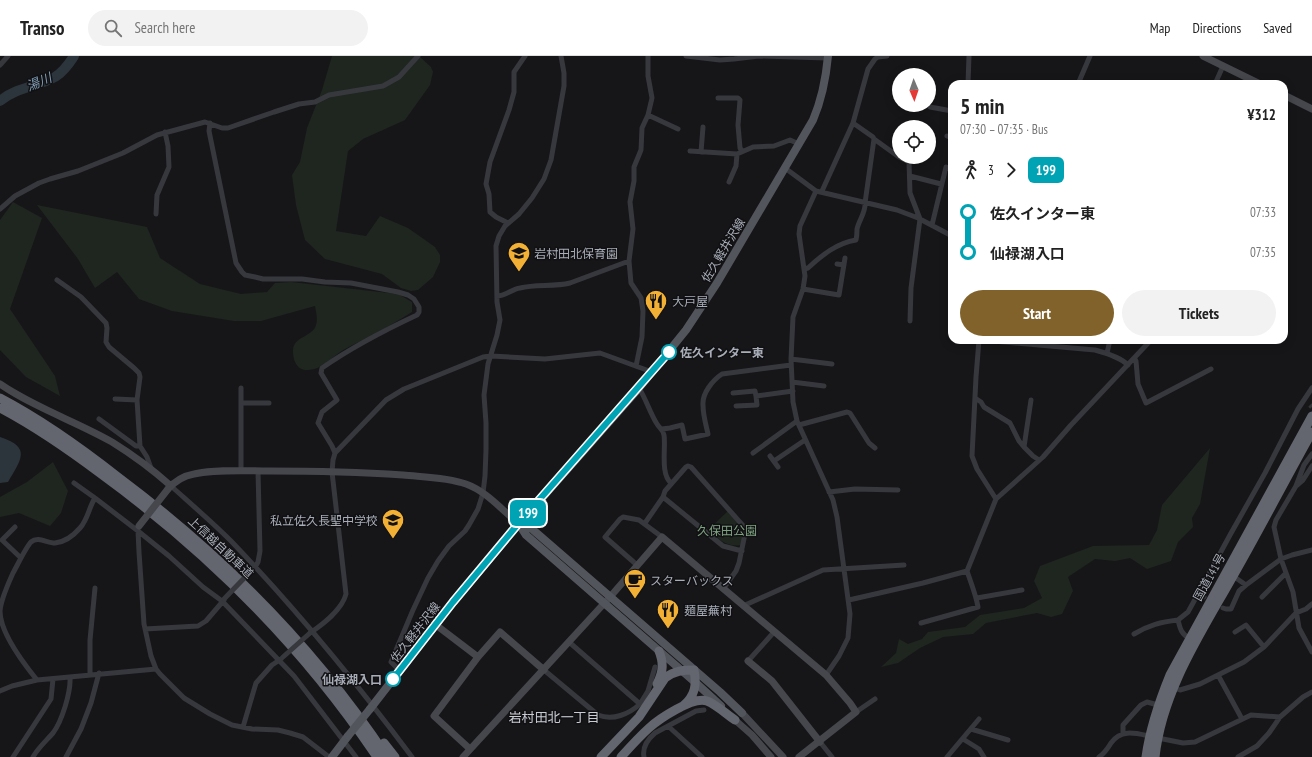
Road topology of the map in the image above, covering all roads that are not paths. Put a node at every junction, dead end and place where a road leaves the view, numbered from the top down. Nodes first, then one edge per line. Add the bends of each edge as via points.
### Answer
1 (8, 56) edge
2 (418, 56) edge
3 (525, 56) edge
4 (561, 56) edge
5 (648, 56) edge
6 (686, 56) edge
7 (878, 56) edge
8 (887, 56) edge
9 (969, 56) edge
10 (1090, 56) edge
11 (1203, 56) edge
12 (828, 57) edge
13 (0, 65) edge
14 (1223, 66) junction
15 (968, 80) edge
16 (1080, 80) edge
17 (1217, 80) edge
18 (1252, 80) edge
19 (1288, 97) edge
20 (718, 98) dead end
21 (936, 108) edge
22 (1312, 109) edge
23 (948, 110) edge
24 (648, 115) junction
25 (210, 123) junction
26 (853, 123) junction
27 (671, 126) junction
28 (703, 127) dead end
29 (678, 129) dead end
30 (165, 132) junction
31 (669, 132) dead end
32 (874, 139) junction
33 (799, 144) junction
34 (690, 151) dead end
35 (701, 152) junction
36 (892, 152) edge
37 (740, 153) junction
38 (909, 164) edge
39 (785, 168) junction
40 (948, 168) edge
41 (910, 176) junction
42 (729, 182) dead end
43 (941, 184) junction
44 (819, 191) junction
45 (865, 203) junction
46 (0, 209) edge
47 (156, 214) dead end
48 (920, 220) junction
49 (508, 223) junction
50 (932, 225) junction
51 (948, 234) edge
52 (845, 258) dead end
53 (629, 261) junction
54 (837, 264) dead end
55 (844, 265) junction
56 (804, 269) junction
57 (57, 280) dead end
58 (802, 289) junction
59 (497, 296) junction
60 (910, 321) dead end
61 (980, 344) edge
62 (1028, 344) edge
63 (1109, 344) edge
64 (1147, 344) edge
65 (1107, 353) junction
66 (491, 356) junction
67 (1134, 359) junction
68 (791, 362) junction
69 (832, 364) dead end
70 (1128, 365) junction
71 (636, 366) junction
72 (1211, 369) dead end
73 (652, 372) junction
74 (792, 382) junction
75 (0, 384) edge
76 (824, 386) dead end
77 (241, 388) dead end
78 (639, 388) junction
79 (1312, 388) edge
80 (793, 391) junction
81 (733, 393) dead end
82 (756, 396) junction
83 (0, 398) edge
84 (115, 398) dead end
85 (975, 398) junction
86 (137, 400) junction
87 (1031, 400) dead end
88 (1303, 402) junction
89 (241, 403) junction
90 (269, 403) dead end
91 (1310, 405) dead end
92 (736, 406) dead end
93 (0, 408) edge
94 (1312, 416) edge
95 (99, 419) dead end
96 (798, 423) junction
97 (662, 429) junction
98 (1312, 432) edge
99 (805, 440) junction
100 (140, 446) junction
101 (1024, 447) junction
102 (875, 448) dead end
103 (335, 453) junction
104 (753, 453) dead end
105 (1312, 454) edge
106 (770, 456) dead end
107 (1040, 460) junction
108 (774, 461) junction
109 (1300, 462) junction
110 (1312, 466) edge
111 (778, 467) dead end
112 (151, 468) junction
113 (241, 471) junction
114 (258, 471) junction
115 (332, 472) junction
116 (74, 483) dead end
117 (671, 483) junction
118 (1296, 486) junction
119 (169, 488) junction
120 (898, 490) dead end
121 (829, 492) junction
122 (483, 493) junction
123 (663, 497) junction
124 (95, 498) junction
125 (996, 499) junction
126 (645, 523) junction
127 (518, 524) junction
128 (15, 526) dead end
129 (139, 528) junction
130 (662, 537) junction
131 (1312, 550) edge
132 (742, 551) junction
133 (21, 558) junction
134 (1281, 559) junction
135 (637, 565) junction
136 (904, 565) dead end
137 (254, 568) junction
138 (844, 569) junction
139 (967, 571) junction
140 (1286, 573) junction
141 (1233, 576) junction
142 (1246, 585) junction
143 (95, 588) dead end
144 (723, 589) junction
145 (1022, 590) dead end
146 (1198, 594) junction
147 (610, 597) junction
148 (1204, 597) dead end
149 (1262, 597) dead end
150 (977, 598) junction
151 (223, 600) junction
152 (849, 600) junction
153 (604, 604) junction
154 (1312, 604) edge
155 (743, 606) junction
156 (1223, 608) dead end
157 (1296, 614) junction
158 (1178, 620) junction
159 (921, 623) dead end
160 (436, 625) junction
161 (145, 629) junction
162 (311, 632) junction
163 (774, 632) junction
164 (1236, 632) dead end
165 (1134, 634) dead end
166 (1189, 638) junction
167 (569, 642) junction
168 (1264, 647) junction
169 (659, 651) junction
170 (1312, 652) edge
171 (478, 657) junction
172 (281, 659) junction
173 (748, 661) joint
174 (655, 668) dead end
175 (156, 669) junction
176 (544, 670) junction
177 (694, 670) junction
178 (400, 671) junction
179 (681, 671) junction
180 (99, 673) junction
181 (90, 674) junction
182 (826, 675) junction
183 (1218, 675) junction
184 (70, 677) junction
185 (53, 679) junction
186 (37, 680) junction
187 (696, 683) junction
188 (1174, 688) junction
189 (0, 691) edge
190 (339, 691) junction
191 (1312, 692) edge
192 (874, 699) dead end
193 (640, 704) junction
194 (649, 704) junction
195 (1158, 705) junction
196 (683, 706) junction
197 (371, 707) junction
198 (704, 710) dead end
199 (856, 712) junction
200 (742, 713) joint
201 (1280, 717) junction
202 (979, 719) dead end
203 (1242, 719) junction
204 (735, 720) junction
205 (668, 726) junction
206 (243, 727) junction
207 (971, 729) junction
208 (1123, 734) junction
209 (1154, 737) junction
210 (346, 739) junction
211 (963, 739) junction
212 (820, 742) junction
213 (1001, 745) dead end
214 (470, 749) junction
215 (13, 757) edge
216 (33, 757) edge
217 (66, 757) edge
218 (331, 757) edge
219 (356, 757) edge
220 (377, 757) edge
221 (387, 757) edge
222 (395, 757) edge
223 (412, 757) edge
224 (463, 757) edge
225 (601, 757) edge
226 (621, 757) edge
227 (644, 757) edge
228 (702, 757) edge
229 (771, 757) edge
230 (783, 757) edge
231 (799, 757) edge
232 (832, 757) edge
233 (947, 757) edge
234 (984, 757) edge
235 (1099, 757) edge
236 (1146, 757) edge
237 (1155, 757) edge
238 (1238, 757) edge

1 - 13 street
2 - 25 street via 399,77 383,86 330,95 315,102 299,104 228,128
3 - 49 street via 514,72 514,92 490,162 486,184 490,212
4 - 49 street via 564,86 551,160 544,179 532,198
5 - 24 street via 652,98
6 - 12 street via 720,60 759,56
7 - 8 street
7 - 26 street via 868,69
9 - 15 street
10 - 16 street
11 - 14 street
12 - 33 main road, 佐久軽井沢線 via 821,100
14 - 17 street
14 - 18 street
19 - 22 street
20 - 37 street via 740,100
21 - 23 street
24 - 27 street
24 - 53 street via 642,128 641,150 633,173 630,202 633,229
25 - 30 street
25 - 103 street via 209,131 236,263 245,275 263,279 351,283 384,289 414,298 419,307 417,315 349,350 322,368 321,373 337,400 322,412 318,423
26 - 32 street
26 - 44 street
27 - 29 street
27 - 31 street
28 - 35 street
30 - 46 street via 123,153 39,183 9,200
30 - 47 street via 169,167 157,195
32 - 36 street
32 - 45 street
33 - 37 street via 790,140 774,146 753,147
33 - 39 main road, 佐久軽井沢線
34 - 35 street
35 - 37 street
37 - 42 street
38 - 41 street
39 - 44 street
39 - 73 main road, 佐久軽井沢線 via 705,304
40 - 43 street via 946,167
41 - 43 street
41 - 48 street via 910,193
43 - 50 street
44 - 45 street
44 - 56 street via 800,226
45 - 48 street via 897,210
45 - 56 street via 856,240 844,242 833,248
48 - 50 street
48 - 60 street via 911,288
49 - 59 street via 496,246
50 - 51 street
52 - 55 street
53 - 59 street via 570,283 521,287 503,296
53 - 71 street via 631,284 641,298 642,311 642,337
54 - 55 street
55 - 58 street via 839,295
56 - 58 street
57 - 86 street via 81,297 106,324 106,342 109,347 139,373
58 - 68 street via 793,317
59 - 66 street via 500,320
61 - 85 street
62 - 65 street
63 - 65 street
64 - 67 street
65 - 70 street
66 - 71 street via 545,359 600,354
66 - 103 street via 404,388 386,400
66 - 122 street via 484,395 486,476
67 - 70 street
67 - 72 street via 1138,384 1146,402
68 - 69 street
68 - 74 street
68 - 97 street via 717,377 703,400 708,434 685,439 682,425
70 - 107 street
71 - 73 street
73 - 78 main road, 佐久軽井沢線
74 - 76 street
74 - 80 street
75 - 112 street via 112,442
77 - 89 street
78 - 97 street
78 - 127 main road, 佐久軽井沢線
79 - 88 street
80 - 82 street
80 - 96 street
81 - 82 street via 755,391
82 - 92 street via 757,405
83 - 190 highway, 上信越自動車道 via 77,446 145,496 190,534 238,577
84 - 86 street
85 - 101 street via 984,407 1010,423
85 - 125 street via 973,461
86 - 100 street
87 - 101 street
88 - 91 street
88 - 146 street
89 - 90 street
89 - 113 street
93 - 220 highway, 上信越自動車道 via 78,457 139,502 203,556 300,658
94 - 166 highway, 国道141号
95 - 100 street via 136,446
96 - 99 street
96 - 102 street via 847,412
96 - 104 street
97 - 117 street via 667,479
98 - 109 highway, 国道141号
99 - 108 street
99 - 121 street
100 - 112 street
101 - 107 street
103 - 115 street
105 - 109 street
106 - 108 street
107 - 125 street
108 - 111 street
109 - 118 street
109 - 141 highway, 国道141号
110 - 118 street
112 - 119 street
113 - 114 street
113 - 119 street via 192,474
114 - 115 street
114 - 137 street via 260,557
115 - 122 street via 452,480
115 - 162 street via 346,594 336,611
116 - 124 street
117 - 123 street via 664,491
117 - 132 street via 686,467 691,467 744,526 746,534
118 - 134 street via 1274,524
119 - 129 street, bridge
119 - 137 street via 230,540
120 - 121 street via 855,489
121 - 138 street via 837,517
122 - 127 street
122 - 178 street via 474,517 438,561 413,610 391,662
123 - 126 street
123 - 132 street via 723,546
124 - 129 street
124 - 133 street via 85,521 65,541 32,541
125 - 139 street
126 - 130 street
126 - 135 street via 623,517 606,537
127 - 147 main road via 532,530
127 - 153 main road via 526,536
127 - 160 main road, 佐久軽井沢線
128 - 133 street via 2,540
129 - 151 street via 203,587
129 - 161 street
130 - 135 street
130 - 144 street
131 - 134 street
132 - 144 street via 736,571
133 - 186 street via 0,611 9,641
134 - 140 street
134 - 142 street
135 - 147 street
136 - 138 street
137 - 151 street, bridge
137 - 162 street
138 - 152 street
138 - 155 street via 823,570
139 - 150 street
139 - 152 street
140 - 149 street
140 - 157 street via 1293,592
141 - 142 street
141 - 188 highway, 国道141号
142 - 156 street via 1239,591 1231,609
143 - 181 street
144 - 155 street
145 - 150 street
146 - 148 street
146 - 158 street via 1188,612
147 - 153 street
147 - 177 main road
150 - 159 street via 978,607
151 - 161 street via 206,621 198,626
151 - 172 street
152 - 182 street via 848,638
153 - 167 street
153 - 169 main road
154 - 157 street
155 - 163 street
157 - 168 street
157 - 170 street via 1299,628
158 - 165 street via 1158,623
158 - 166 street via 1180,629
160 - 171 street
160 - 178 main road, 佐久軽井沢線
161 - 175 street
162 - 172 street, bridge
162 - 197 street
163 - 173 street
163 - 182 street
164 - 168 street via 1246,625
166 - 195 highway, 国道141号
167 - 176 street
167 - 193 street
168 - 183 street via 1244,662
169 - 179 main road
169 - 194 highway via 663,669
171 - 176 street via 500,632
171 - 214 street via 434,716
172 - 206 street via 256,683
172 - 210 street
173 - 212 street via 772,681
174 - 193 street via 648,691
175 - 180 street
175 - 206 street via 184,698 232,725
176 - 193 street via 598,716 616,717
176 - 214 street
177 - 179 highway
177 - 187 highway
177 - 200 main road
178 - 197 main road, 佐久軽井沢線
179 - 187 main road
179 - 194 highway via 665,678
180 - 181 street
180 - 217 street via 82,729
181 - 184 street
182 - 199 street
183 - 188 street via 1185,689
183 - 203 street
184 - 185 street
184 - 216 street via 60,721
185 - 186 street
185 - 215 street via 51,699
186 - 189 street
187 - 196 highway via 692,698
187 - 204 main road
188 - 209 highway, 国道141号
190 - 221 highway, 上信越自動車道
190 - 222 highway
191 - 201 street
192 - 199 street
194 - 225 highway via 640,718
195 - 208 street via 1146,702 1141,705 1123,725
195 - 209 highway, 国道141号
196 - 204 highway via 706,701
196 - 226 highway via 650,727
197 - 210 main road, 佐久軽井沢線, bridge
197 - 223 street
198 - 205 street via 696,711
199 - 212 street
200 - 230 street
201 - 203 street via 1255,714
201 - 238 street via 1257,746
202 - 207 street
203 - 209 street via 1196,742 1183,743
204 - 229 street
205 - 227 street via 650,737 644,748
205 - 228 street
206 - 218 street via 290,733 303,738
207 - 211 street
207 - 213 street via 1005,740
208 - 209 street via 1132,732
208 - 235 street via 1112,741 1106,752
209 - 236 highway, 国道141号
209 - 237 highway, 国道141号
210 - 218 main road, 佐久軽井沢線
210 - 219 street
211 - 233 street
211 - 234 street via 979,749
212 - 231 street
212 - 232 street
214 - 224 street

